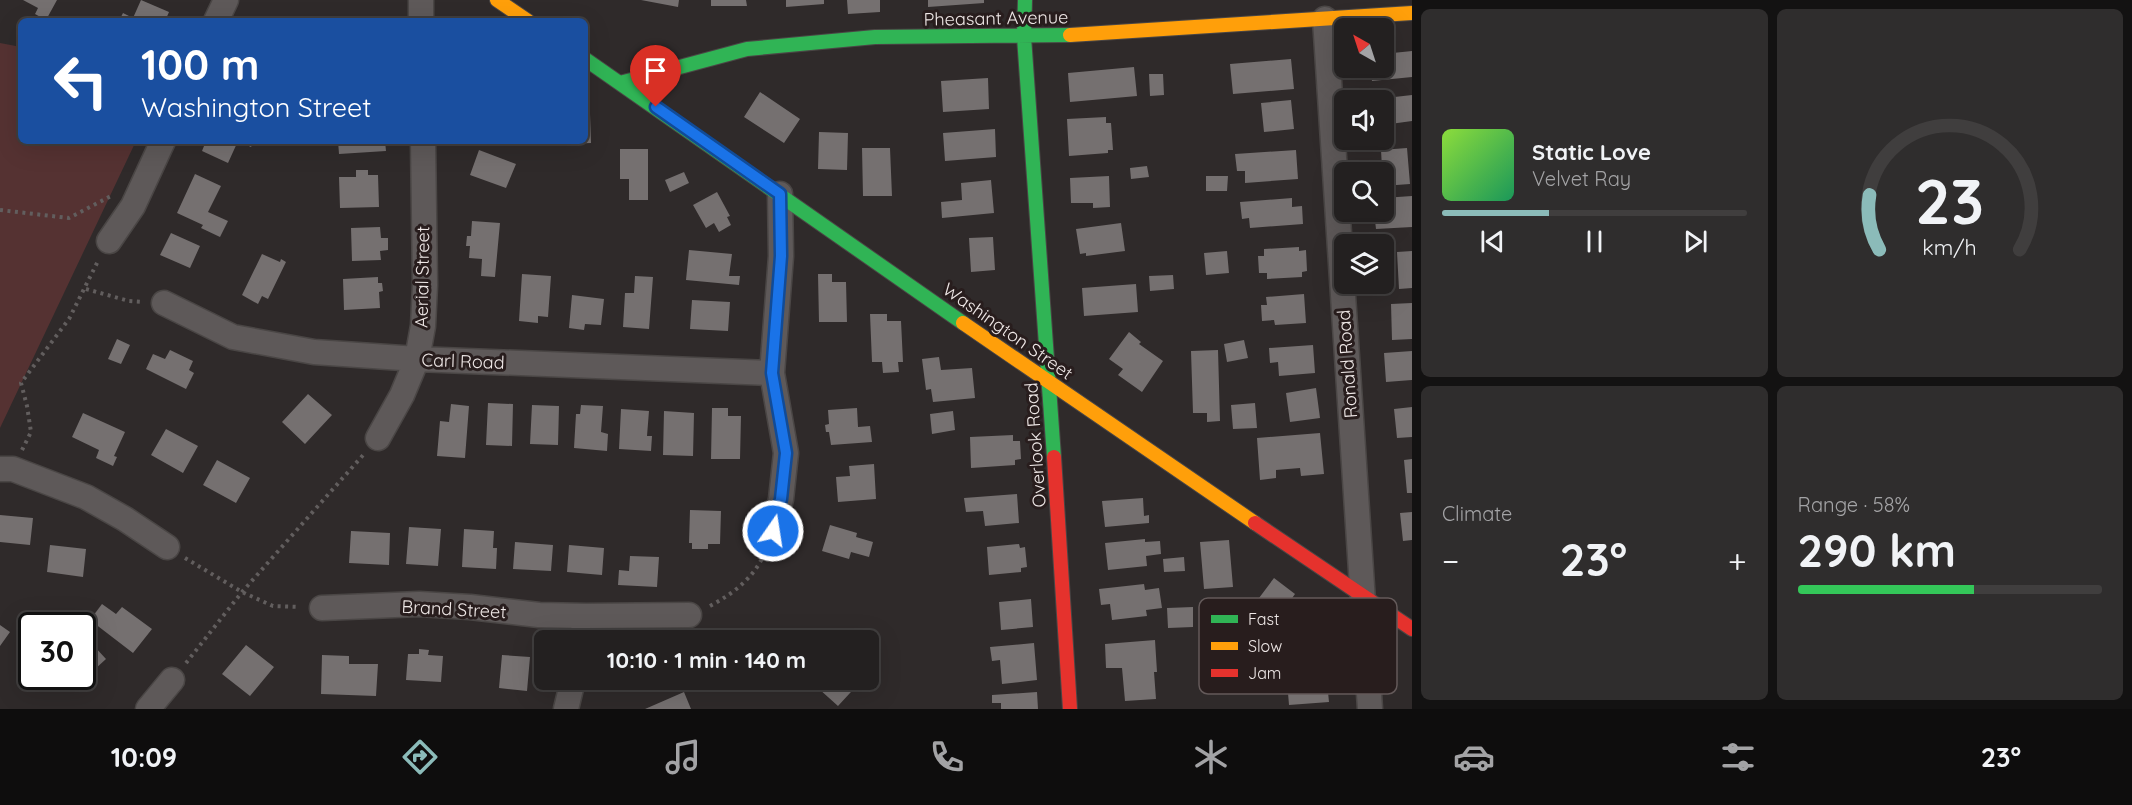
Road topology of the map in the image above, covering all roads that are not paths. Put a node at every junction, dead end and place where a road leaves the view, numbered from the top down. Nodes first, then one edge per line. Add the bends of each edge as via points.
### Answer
1 (226, 0) edge
2 (421, 0) edge
3 (497, 0) edge
4 (1025, 0) edge
5 (1412, 13) edge
6 (217, 18) edge
7 (421, 18) edge
8 (524, 18) edge
9 (1324, 19) junction
10 (1024, 37) junction
11 (588, 61) edge
12 (620, 83) junction
13 (162, 144) edge
14 (423, 144) edge
15 (780, 194) junction
16 (110, 241) road end
17 (164, 303) dead end
18 (417, 359) junction
19 (772, 373) junction
20 (1049, 382) junction
21 (378, 438) road end
22 (7, 469) edge
23 (773, 531) road end
24 (167, 547) road end
25 (1363, 597) joint
26 (322, 608) road end
27 (689, 615) road end
28 (586, 616) junction
29 (1397, 619) edge
30 (1412, 629) edge
31 (583, 630) edge
32 (172, 680) road end
33 (571, 690) edge
34 (1369, 694) edge
35 (148, 709) edge
36 (566, 709) edge
37 (1070, 709) edge
38 (1370, 709) edge

1 - 6 street
2 - 7 street
3 - 8 street
4 - 10 street, Overlook Road
5 - 9 street, Pheasant Avenue
9 - 10 street, Pheasant Avenue
9 - 25 street, Ronald Road
10 - 12 street, Pheasant Avenue via 874,38 747,49
10 - 20 street, Overlook Road
11 - 12 street, Washington Street
12 - 15 street, Washington Street
13 - 16 street via 133,207
14 - 18 street, Aerial Street via 425,285
15 - 19 street via 781,256
15 - 20 street, Washington Street
17 - 18 street, Carl Road via 233,337 314,352
18 - 19 street, Carl Road
18 - 21 street, Aerial Street
19 - 23 street via 786,453
20 - 25 street, Washington Street
20 - 37 street, Overlook Road
22 - 24 street via 86,497
26 - 28 street, Brand Street via 419,604
27 - 28 street, Brand Street
28 - 31 street
29 - 30 street, Washington Street
32 - 35 street
33 - 36 street
34 - 38 street, Ronald Road

